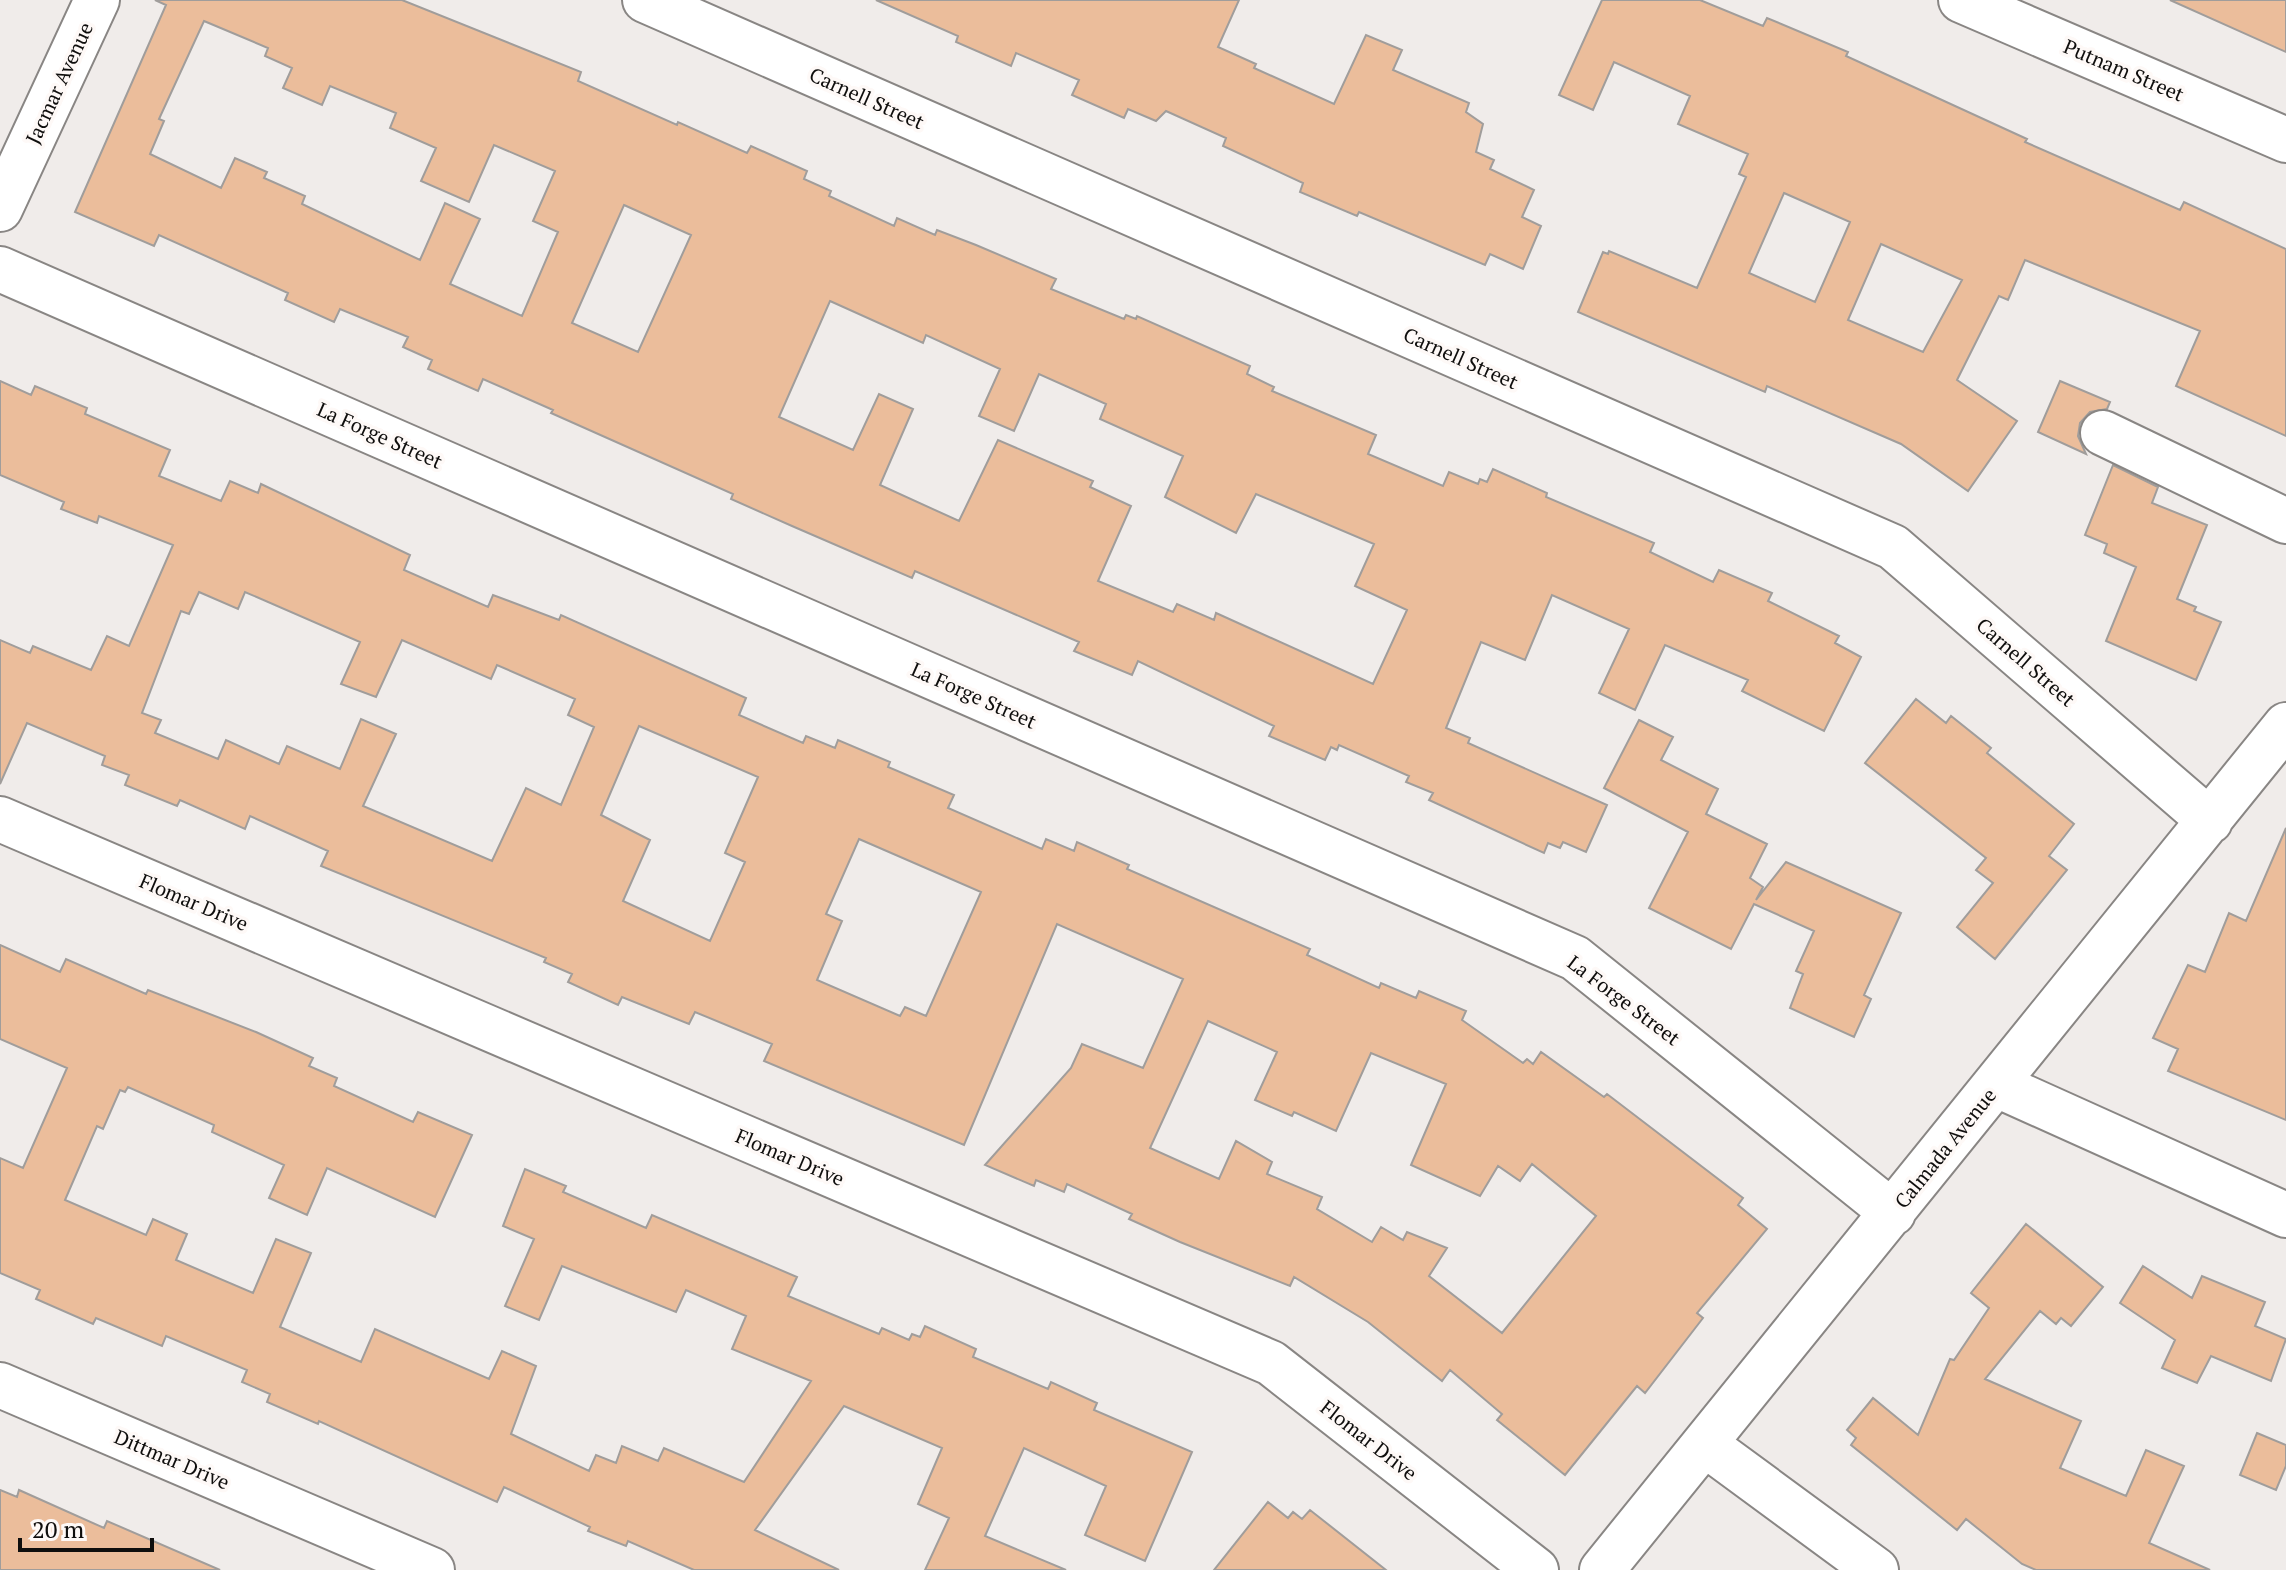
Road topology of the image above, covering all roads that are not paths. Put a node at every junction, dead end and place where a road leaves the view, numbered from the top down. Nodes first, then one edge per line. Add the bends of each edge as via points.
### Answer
1 (97, 0) edge
2 (645, 0) edge
3 (1961, 0) edge
4 (2286, 140) edge
5 (0, 209) edge
6 (0, 269) edge
7 (2103, 433) dead end
8 (2286, 521) edge
9 (2286, 725) edge
10 (0, 819) edge
11 (2210, 821) junction
12 (1997, 1085) junction
13 (1893, 1213) junction
14 (2286, 1215) edge
15 (0, 1385) edge
16 (1706, 1445) junction
17 (432, 1570) edge
18 (1536, 1570) edge
19 (1602, 1570) edge
20 (1876, 1570) edge

1 - 5 street, Jacmar Avenue
2 - 11 street, Carnell Street via 1893,547
3 - 4 street, Putnam Street
6 - 13 street, La Forge Street via 1575,958
7 - 8 street
9 - 11 street, Calmada Avenue
10 - 18 street, Flomar Drive via 1271,1363
11 - 12 street, Calmada Avenue
12 - 13 street, Calmada Avenue
12 - 14 street
13 - 16 street, Calmada Avenue
15 - 17 street, Dittmar Drive
16 - 19 street, Calmada Avenue
16 - 20 street

